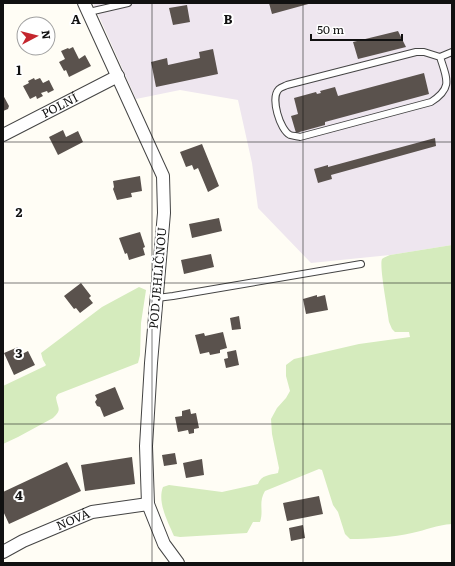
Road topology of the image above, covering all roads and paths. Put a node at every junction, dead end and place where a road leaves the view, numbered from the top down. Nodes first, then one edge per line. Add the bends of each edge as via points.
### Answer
1 (128, 3) edge
2 (87, 8) edge
3 (452, 52) edge
4 (440, 58) junction
5 (118, 76) junction
6 (3, 135) edge
7 (360, 264) dead end
8 (157, 298) junction
9 (148, 504) junction
10 (3, 552) edge
11 (178, 563) edge

1 - 2 lane
2 - 5 street, POD JEHLIČNOU
3 - 4 lane
4 - 4 lane via 416,52 287,85 279,89 275,98 284,130 290,135 300,137 431,102 446,89 446,75
5 - 6 street, POLNÍ
5 - 8 street, POD JEHLIČNOU via 163,176 164,213
7 - 8 lane
8 - 9 street, POD JEHLIČNOU via 146,446
9 - 10 street, NOVÁ via 92,512
9 - 11 street, POD JEHLIČNOU via 164,544

